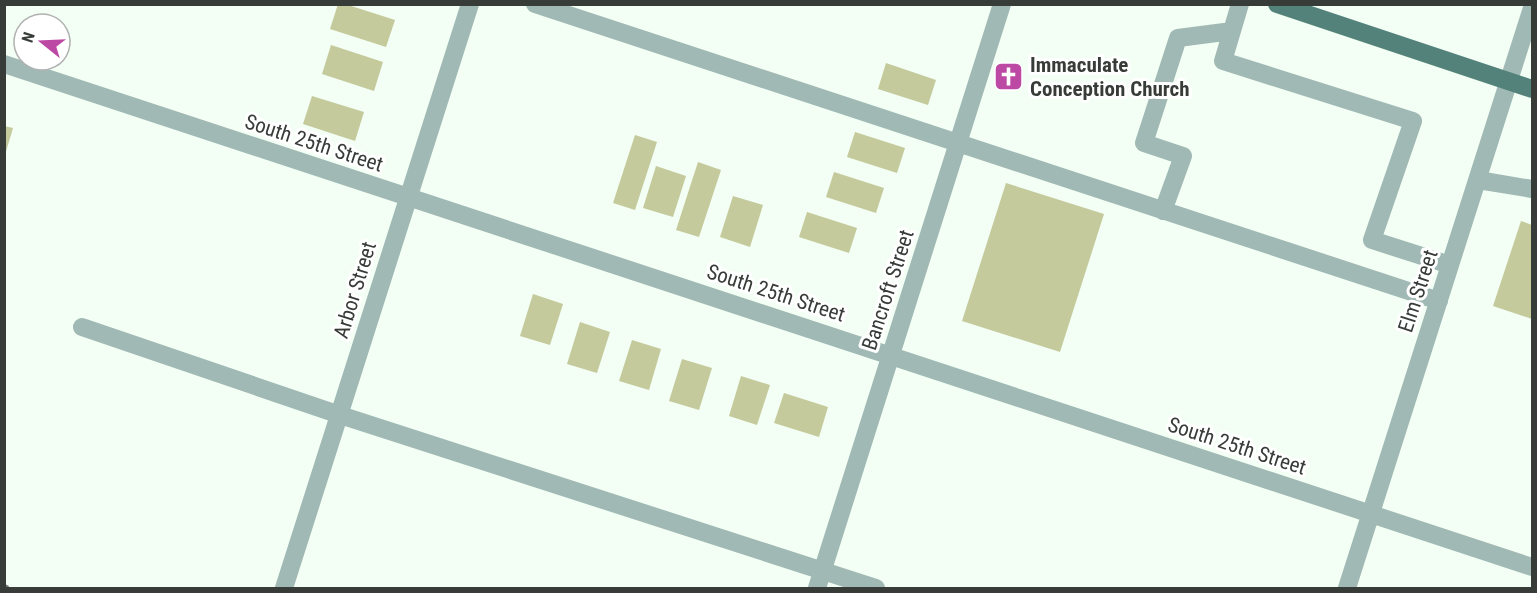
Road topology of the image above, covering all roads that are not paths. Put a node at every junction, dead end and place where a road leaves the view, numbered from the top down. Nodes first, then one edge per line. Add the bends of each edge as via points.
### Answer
1 (470, 4) edge
2 (535, 4) edge
3 (1002, 4) edge
4 (1240, 4) edge
5 (1277, 4) edge
6 (1533, 8) edge
7 (1232, 31) junction
8 (4, 64) edge
9 (1509, 81) junction
10 (1533, 89) edge
11 (958, 144) junction
12 (1478, 180) junction
13 (1533, 189) edge
14 (408, 198) junction
15 (1164, 211) junction
16 (1450, 265) junction
17 (1439, 301) junction
18 (82, 327) dead end
19 (891, 354) junction
20 (340, 416) junction
21 (1371, 514) junction
22 (1533, 567) edge
23 (820, 580) edge
24 (284, 588) edge
25 (876, 588) edge
26 (1347, 588) edge

1 - 14 street, Arbor Street
2 - 11 street
3 - 11 street, Bancroft Street
4 - 7 street
5 - 9 main road
6 - 9 street, Elm Street
7 - 15 street via 1178,38 1144,143 1183,156
7 - 16 street via 1223,61 1413,121 1372,240
8 - 14 street, South 25th Street
9 - 10 main road
9 - 12 street, Elm Street
11 - 15 street
11 - 19 street, Bancroft Street
12 - 13 street
12 - 16 street, Elm Street
14 - 19 street, South 25th Street
14 - 20 street, Arbor Street
15 - 17 street
16 - 17 street, Elm Street
17 - 21 street, Elm Street
18 - 20 street
19 - 21 street, South 25th Street
19 - 23 street, Bancroft Street
20 - 23 street
20 - 24 street, Arbor Street
21 - 22 street, South 25th Street
21 - 26 street, Elm Street
23 - 25 street

